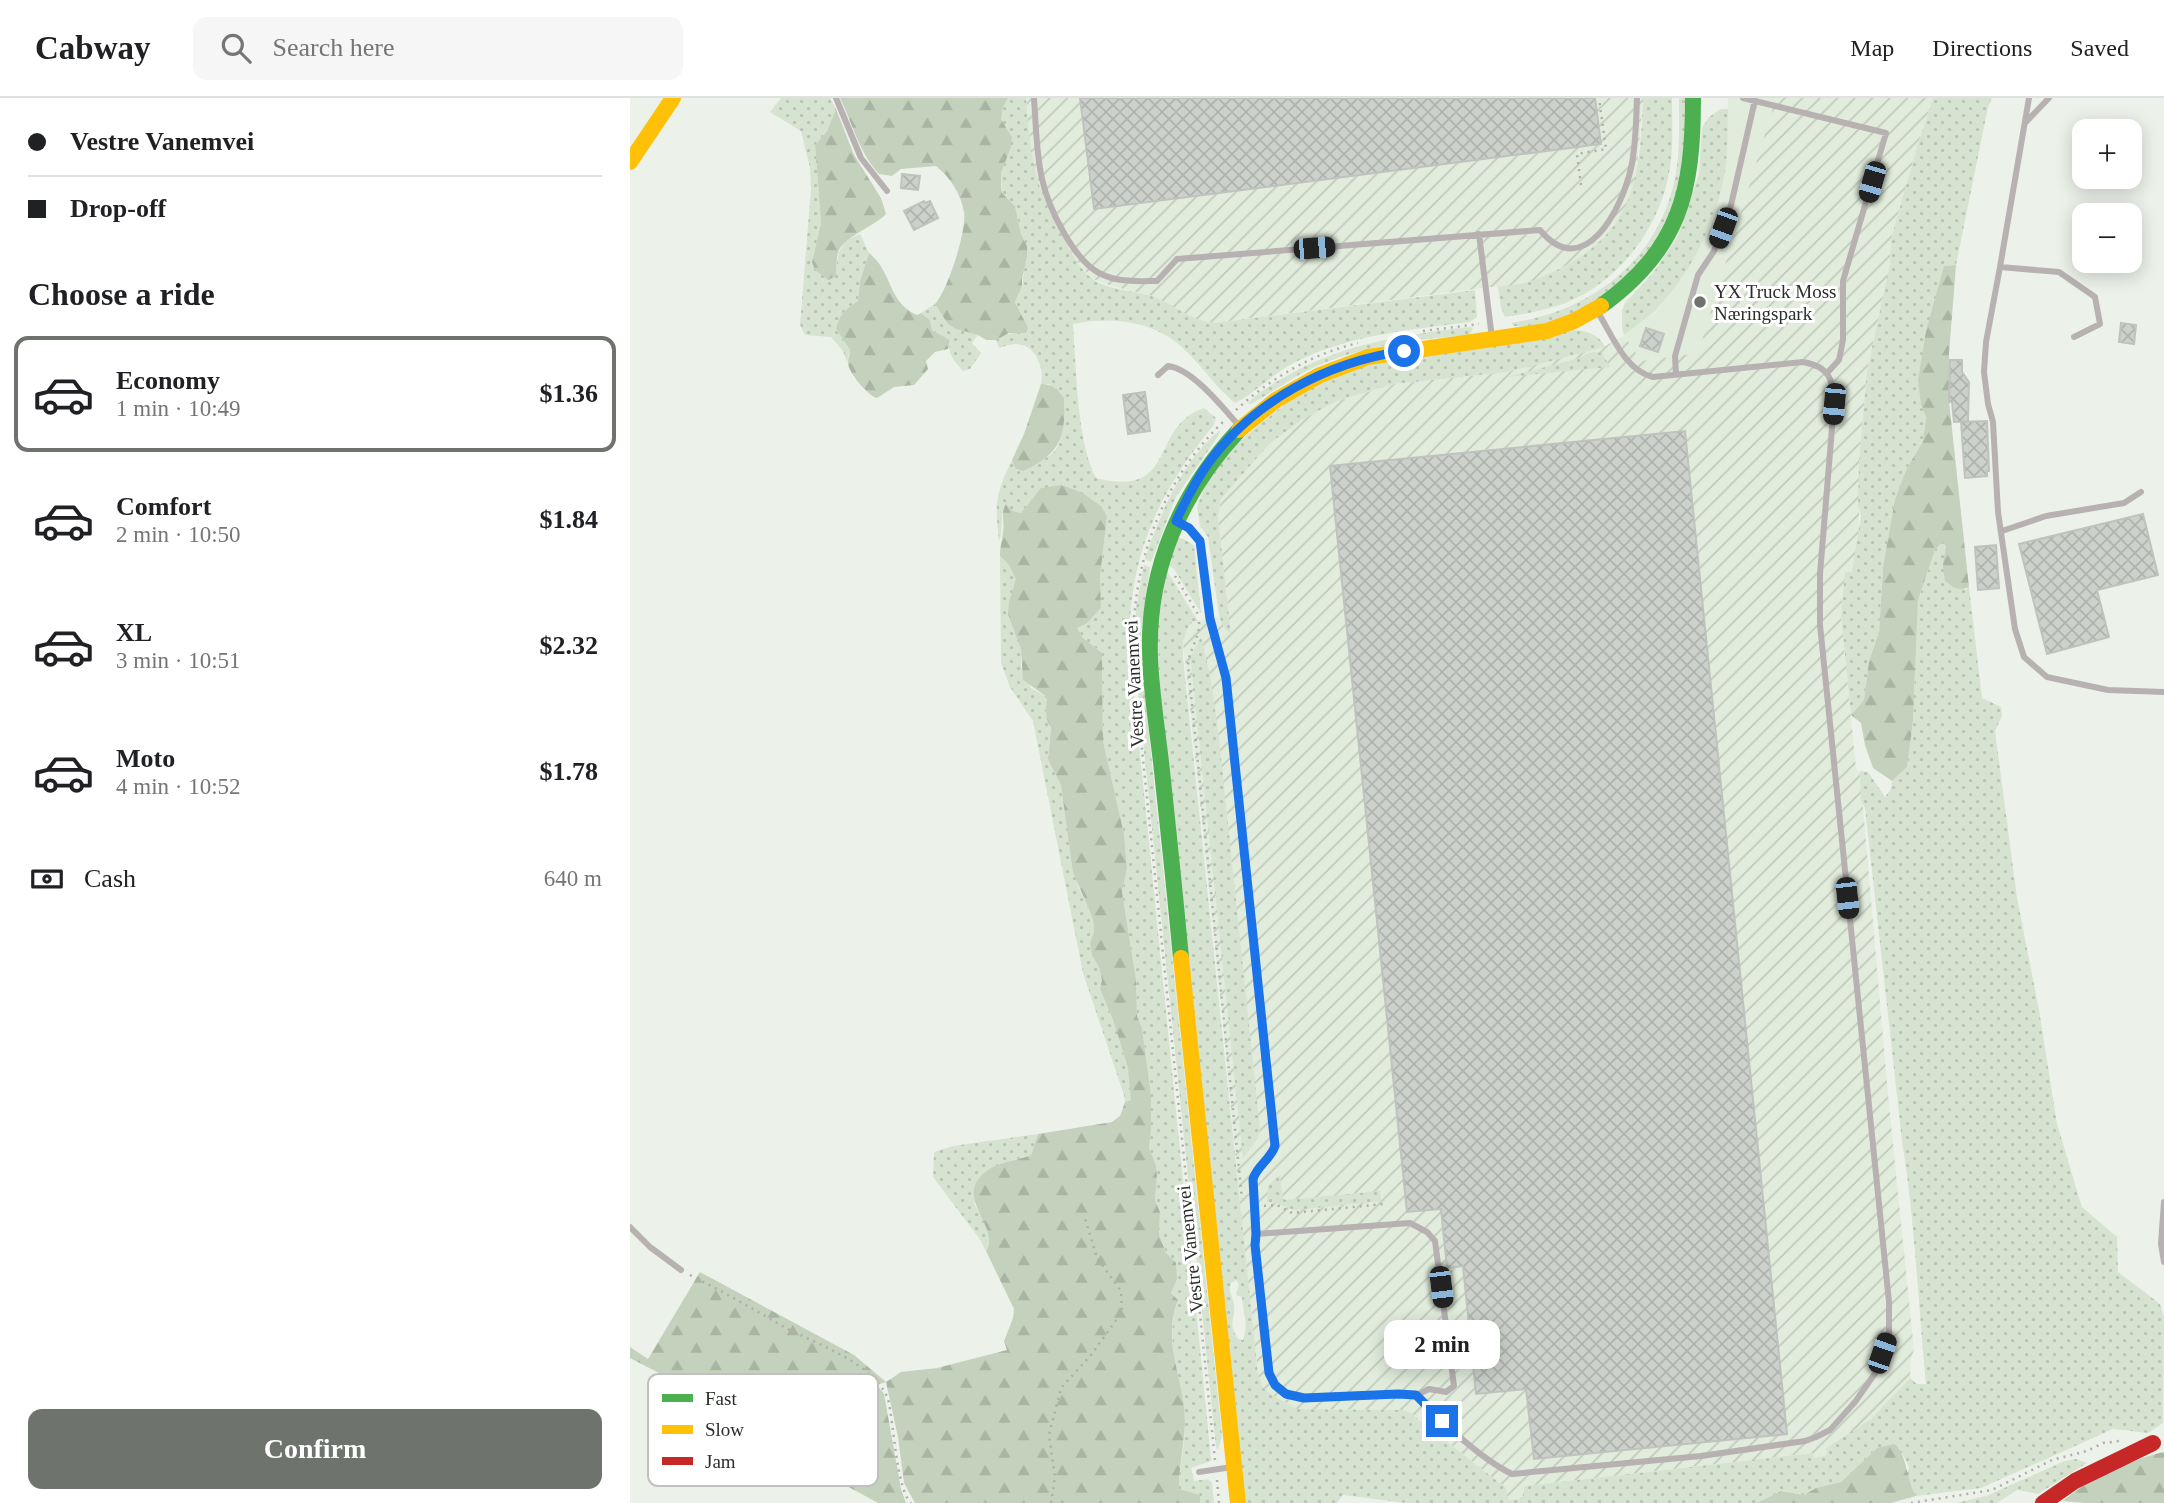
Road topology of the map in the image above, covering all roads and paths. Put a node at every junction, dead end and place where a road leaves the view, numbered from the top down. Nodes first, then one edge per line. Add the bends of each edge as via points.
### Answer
1 (673, 98) edge
2 (836, 98) edge
3 (1034, 98) edge
4 (1599, 98) edge
5 (1637, 98) edge
6 (1693, 98) edge
7 (1743, 98) edge
8 (2029, 98) edge
9 (2049, 98) edge
10 (1755, 100) junction
11 (2026, 122) junction
12 (630, 162) edge
13 (1581, 185) dead end
14 (887, 191) dead end
15 (1479, 234) junction
16 (2000, 267) junction
17 (1596, 309) junction
18 (1490, 323) junction
19 (1415, 332) dead end
20 (2074, 337) dead end
21 (1492, 340) junction
22 (1365, 341) dead end
23 (1827, 373) junction
24 (1158, 374) dead end
25 (1676, 374) junction
26 (1235, 422) junction
27 (2141, 492) dead end
28 (1176, 521) junction
29 (2002, 531) junction
30 (1142, 562) junction
31 (1158, 566) junction
32 (2164, 692) edge
33 (2164, 1202) edge
34 (1384, 1204) dead end
35 (1243, 1206) dead end
36 (1264, 1206) dead end
37 (1084, 1215) dead end
38 (630, 1227) edge
39 (1256, 1234) junction
40 (2164, 1262) edge
41 (681, 1270) joint
42 (869, 1374) edge
43 (878, 1382) edge
44 (1416, 1395) junction
45 (2159, 1439) edge
46 (2127, 1441) dead end
47 (1234, 1466) junction
48 (1216, 1470) junction
49 (1199, 1472) dead end
50 (911, 1503) edge
51 (1051, 1503) edge
52 (1219, 1503) edge
53 (1238, 1503) edge
54 (1911, 1503) edge
55 (2043, 1503) edge

1 - 12 street
2 - 14 lane via 861,158
3 - 15 lane via 1042,181 1062,228 1088,266 1121,281 1157,281 1177,258
4 - 13 path via 1606,149 1577,154
5 - 15 lane via 1625,189 1615,212 1587,245 1566,249 1551,243 1540,230
6 - 17 street, Vestre Vanemvei via 1690,172 1674,226 1657,255 1629,287
7 - 10 lane
8 - 11 lane
9 - 11 lane
10 - 23 lane via 1886,133 1843,281 1839,360
10 - 25 lane via 1731,205 1714,251 1698,275 1675,356
11 - 16 lane
15 - 18 lane
16 - 20 lane via 2059,272 2095,297 2100,324
16 - 29 lane via 1984,372
17 - 21 street, Vestre Vanemvei via 1547,331
17 - 25 lane via 1627,362 1640,374
18 - 19 path
18 - 21 lane
21 - 26 street, Vestre Vanemvei via 1377,355 1342,366
22 - 26 path via 1292,369 1262,388
23 - 25 lane via 1803,362
23 - 44 lane via 1834,404 1820,625 1889,1302 1889,1335 1876,1372 1830,1430 1805,1441 1511,1474
24 - 26 lane via 1168,366 1182,370
26 - 28 street, Vestre Vanemvei
26 - 30 path via 1204,442 1170,492
27 - 29 lane via 2124,503 2046,516
28 - 31 street, Vestre Vanemvei
28 - 39 lane via 1200,541 1210,619 1226,678 1275,1146 1253,1179
29 - 32 lane via 2015,629 2024,657 2048,677 2108,690
30 - 31 path
30 - 48 path via 1133,613 1133,663
31 - 35 path via 1171,570 1199,617 1188,665
31 - 47 street, Vestre Vanemvei via 1149,630 1152,681
33 - 40 lane
34 - 36 path via 1292,1213 1277,1205
37 - 51 path via 1097,1258 1121,1291 1122,1312 1061,1388 1049,1435 1055,1478
38 - 41 lane
39 - 44 lane via 1264,1337 1275,1385 1286,1394 1304,1398
39 - 44 lane via 1410,1223 1427,1232 1435,1241 1454,1386 1446,1392 1429,1389
41 - 42 path
43 - 50 path via 888,1399 901,1484
45 - 55 street via 2075,1481
46 - 54 path via 2103,1443 2052,1460 1992,1490
47 - 48 lane
47 - 53 street, Vestre Vanemvei
48 - 49 lane
48 - 52 path

